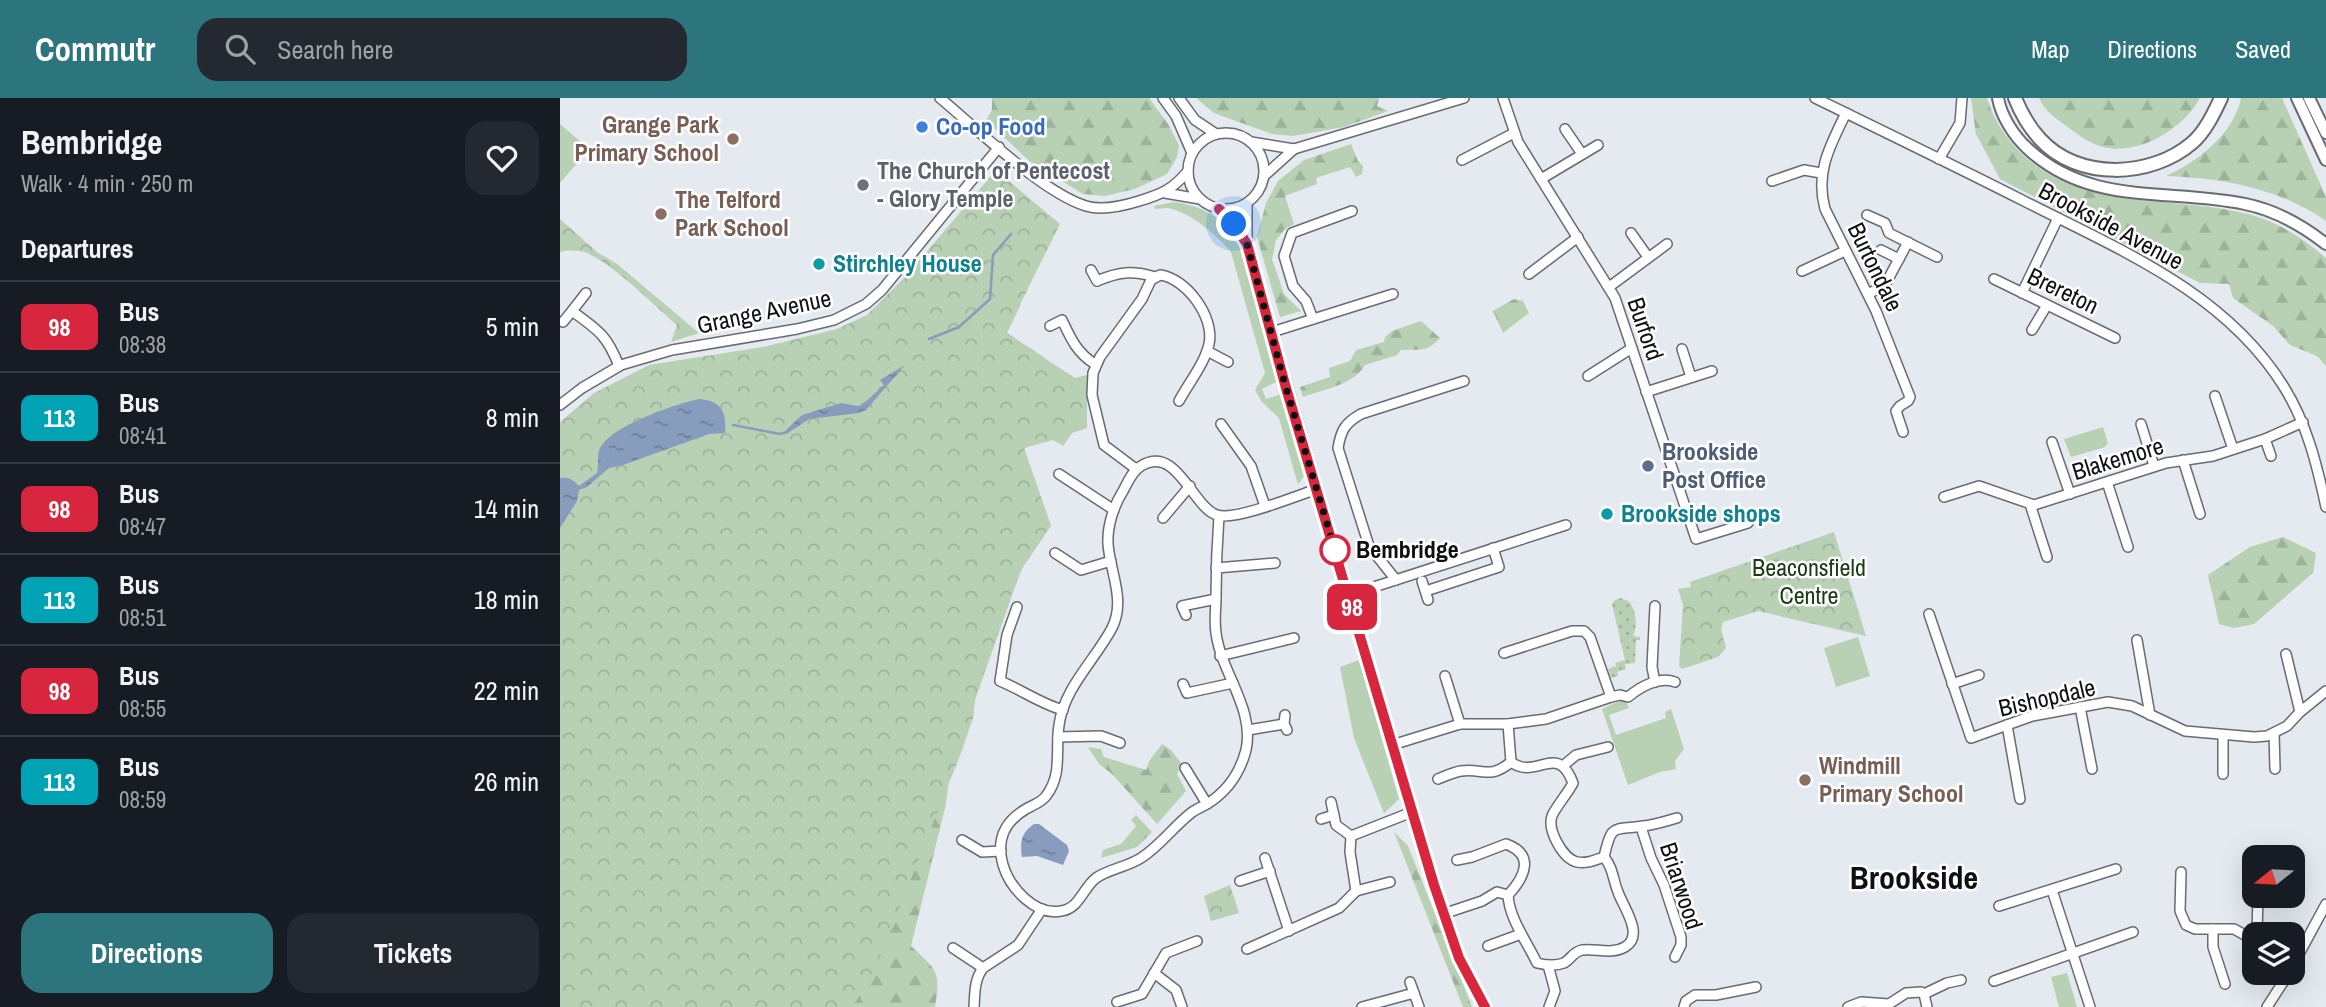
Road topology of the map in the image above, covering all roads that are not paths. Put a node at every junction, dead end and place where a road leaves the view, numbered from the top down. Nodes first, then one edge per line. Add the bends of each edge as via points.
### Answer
1 (940, 98) edge
2 (1163, 98) edge
3 (1179, 98) edge
4 (1464, 98) edge
5 (1503, 98) edge
6 (1815, 98) edge
7 (1962, 98) edge
8 (1997, 98) edge
9 (2015, 98) edge
10 (2221, 98) edge
11 (2297, 98) edge
12 (2309, 98) edge
13 (1846, 113) junction
14 (1565, 129) dead end
15 (1514, 133) junction
16 (2326, 133) edge
17 (1216, 134) junction
18 (1251, 142) junction
19 (1598, 145) dead end
20 (999, 147) junction
21 (1294, 149) junction
22 (1192, 153) junction
23 (1582, 155) junction
24 (1939, 159) junction
25 (1462, 160) dead end
26 (2326, 160) edge
27 (1188, 171) junction
28 (1821, 173) junction
29 (1264, 176) junction
30 (1541, 179) junction
31 (1772, 181) dead end
32 (1165, 193) junction
33 (1200, 199) junction
34 (1247, 203) junction
35 (1219, 209) junction
36 (1352, 211) dead end
37 (1867, 215) dead end
38 (2058, 218) junction
39 (1631, 233) dead end
40 (1578, 237) junction
41 (1908, 242) junction
42 (1247, 244) junction
43 (1667, 244) dead end
44 (2326, 244) edge
45 (1881, 250) dead end
46 (1845, 251) junction
47 (1648, 257) junction
48 (1937, 257) dead end
49 (1899, 260) junction
50 (1091, 270) dead end
51 (1802, 271) dead end
52 (1529, 274) dead end
53 (1155, 277) junction
54 (1994, 279) dead end
55 (1609, 286) junction
56 (586, 293) dead end
57 (1393, 293) dead end
58 (2022, 293) junction
59 (1868, 294) junction
60 (2047, 304) junction
61 (572, 311) junction
62 (1313, 320) junction
63 (563, 322) dead end
64 (1050, 326) dead end
65 (2032, 330) dead end
66 (1272, 332) junction
67 (2115, 338) dead end
68 (1632, 348) junction
69 (1682, 349) dead end
70 (1207, 351) junction
71 (1228, 362) dead end
72 (1095, 364) junction
73 (619, 366) junction
74 (1712, 371) dead end
75 (1588, 376) dead end
76 (1691, 377) junction
77 (1464, 381) dead end
78 (1646, 392) junction
79 (2215, 396) dead end
80 (1178, 401) dead end
81 (560, 405) edge
82 (2303, 422) junction
83 (1221, 424) dead end
84 (2141, 424) dead end
85 (1903, 432) dead end
86 (2265, 439) junction
87 (2052, 442) dead end
88 (2233, 449) junction
89 (2271, 456) dead end
90 (2183, 460) junction
91 (2154, 466) junction
92 (1136, 469) junction
93 (1059, 474) dead end
94 (2107, 482) junction
95 (1190, 486) junction
96 (1317, 489) junction
97 (2070, 494) junction
98 (1944, 497) dead end
99 (2030, 504) junction
100 (1265, 506) junction
101 (2326, 507) edge
102 (1114, 510) junction
103 (2200, 514) dead end
104 (1219, 516) junction
105 (1163, 517) dead end
106 (1748, 523) dead end
107 (1566, 525) dead end
108 (2128, 547) dead end
109 (1493, 548) junction
110 (1055, 553) dead end
111 (2047, 557) dead end
112 (1111, 561) junction
113 (1275, 563) dead end
114 (1216, 568) junction
115 (1396, 580) junction
116 (1422, 581) dead end
117 (1349, 596) junction
118 (1216, 599) junction
119 (1656, 606) dead end
120 (1017, 607) dead end
121 (1180, 610) dead end
122 (1929, 614) dead end
123 (1293, 638) dead end
124 (2137, 640) dead end
125 (1504, 653) dead end
126 (2286, 654) dead end
127 (1220, 656) junction
128 (1979, 675) dead end
129 (1445, 676) dead end
130 (1654, 682) junction
131 (1675, 682) dead end
132 (1233, 683) junction
133 (1952, 684) junction
134 (2326, 691) edge
135 (1184, 692) dead end
136 (1611, 697) junction
137 (2080, 707) junction
138 (1063, 710) junction
139 (2300, 712) junction
140 (2150, 715) junction
141 (1286, 723) dead end
142 (1461, 724) junction
143 (1508, 724) junction
144 (2007, 725) junction
145 (1248, 730) junction
146 (2274, 733) junction
147 (2223, 735) junction
148 (1058, 737) junction
149 (1120, 743) dead end
150 (1392, 745) junction
151 (1608, 747) dead end
152 (1511, 762) junction
153 (1563, 766) junction
154 (1185, 768) dead end
155 (2092, 769) dead end
156 (2275, 769) dead end
157 (2222, 774) dead end
158 (1438, 779) dead end
159 (2020, 799) dead end
160 (1331, 802) dead end
161 (1207, 804) junction
162 (1412, 812) junction
163 (1334, 815) junction
164 (1677, 818) dead end
165 (1321, 819) dead end
166 (1642, 827) junction
167 (1352, 836) junction
168 (962, 840) dead end
169 (1001, 851) junction
170 (1604, 857) junction
171 (1265, 858) dead end
172 (1457, 860) dead end
173 (2116, 869) dead end
174 (1270, 871) junction
175 (2181, 872) dead end
176 (1240, 881) dead end
177 (1390, 883) dead end
178 (2052, 890) junction
179 (1356, 891) junction
180 (1508, 895) junction
181 (2326, 904) edge
182 (1999, 906) dead end
183 (1042, 909) junction
184 (1443, 914) junction
185 (2213, 929) junction
186 (1289, 931) junction
187 (2133, 932) dead end
188 (2242, 933) edge
189 (1521, 934) junction
190 (1197, 942) dead end
191 (2305, 942) edge
192 (1488, 946) dead end
193 (953, 948) dead end
194 (1247, 949) dead end
195 (2073, 952) junction
196 (1675, 957) dead end
197 (1548, 965) junction
198 (983, 968) junction
199 (1154, 973) junction
200 (1961, 980) dead end
201 (1994, 981) dead end
202 (1410, 982) dead end
203 (2225, 984) dead end
204 (2281, 985) edge
205 (1756, 988) dead end
206 (1414, 993) junction
207 (1924, 994) junction
208 (1117, 1002) dead end
209 (974, 1007) edge
210 (1182, 1007) edge
211 (1362, 1007) edge
212 (1419, 1007) edge
213 (1485, 1007) edge
214 (1549, 1007) edge
215 (1684, 1007) edge
216 (1849, 1007) edge
217 (1927, 1007) edge
218 (2090, 1007) edge
219 (2267, 1007) edge

1 - 20 street
2 - 22 street via 1177,116
3 - 17 street via 1195,120
4 - 21 street
5 - 15 street, Burford
6 - 13 street, Brookside Avenue
7 - 24 street via 1960,123
8 - 44 main road via 2022,143 2055,171 2076,181 2127,192 2245,204 2293,222
9 - 10 highway via 2041,140 2061,156 2112,170 2144,167 2176,155 2209,121
11 - 26 main road
12 - 16 main road
13 - 24 street, Brookside Avenue
13 - 28 street, Burtondale
14 - 23 street
15 - 25 street
15 - 30 street, Burford
17 - 18 street via 1229,132
17 - 22 street
18 - 21 street
18 - 29 street via 1264,163
19 - 23 street
20 - 32 street via 1032,174 1087,207 1111,208
20 - 73 street, Grange Avenue via 866,304 834,320 673,350
21 - 29 street
22 - 27 street
23 - 30 street
24 - 38 street, Brookside Avenue
27 - 32 street
27 - 33 street
28 - 31 street via 1804,170
28 - 46 street, Burtondale via 1825,209
29 - 34 street
30 - 40 street, Burford
32 - 33 street
33 - 35 street
34 - 35 street
34 - 42 street
35 - 42 street
36 - 62 street via 1292,233 1284,256 1293,286 1306,301
37 - 41 street
38 - 58 street
38 - 82 street, Brookside Avenue via 2161,270 2218,311 2267,362
39 - 47 street
40 - 52 street
40 - 55 street, Burford
41 - 48 street
41 - 49 street
42 - 66 street
43 - 47 street
45 - 49 street
46 - 51 street
46 - 59 street, Burtondale
47 - 55 street
49 - 59 street via 1885,285
50 - 53 street via 1097,281 1129,271
53 - 70 street via 1168,276 1183,283 1198,303 1207,323
53 - 72 street
54 - 58 street, Brereton
55 - 68 street, Burford
56 - 61 street
57 - 62 street
58 - 60 street, Brereton
59 - 85 street, Burtondale via 1910,397 1897,409
60 - 65 street
60 - 67 street, Brereton
61 - 63 street
61 - 73 street via 601,332
62 - 66 street
64 - 72 street via 1062,320 1076,348
66 - 96 street
68 - 75 street
68 - 78 street, Burford
69 - 76 street
70 - 71 street
70 - 80 street
72 - 92 street via 1093,395 1104,445
73 - 81 street, Grange Avenue
74 - 76 street
76 - 78 street
77 - 115 street via 1360,414 1341,431 1338,447 1369,547
78 - 106 street, Burford via 1696,539
79 - 88 street
82 - 86 street, Blakemore
82 - 101 street, Brookside Avenue
83 - 100 street via 1251,466
84 - 91 street
86 - 88 street, Blakemore
86 - 89 street
87 - 97 street
88 - 90 street, Blakemore
90 - 91 street, Blakemore
90 - 103 street
91 - 94 street, Blakemore
92 - 95 street via 1158,463 1172,468
92 - 102 street
93 - 102 street
94 - 97 street, Blakemore
94 - 108 street
95 - 104 street via 1208,510
95 - 105 street
96 - 100 street
96 - 117 street
97 - 99 street, Blakemore
98 - 99 street via 1979,486
99 - 111 street
100 - 104 street
102 - 112 street via 1108,542
104 - 114 street
107 - 109 street
109 - 115 street
109 - 116 street via 1499,567 1427,596
110 - 112 street via 1081,570
112 - 138 street via 1118,600 1113,625
113 - 114 street
114 - 118 street
115 - 117 street
117 - 150 street
118 - 121 street
118 - 127 street
119 - 130 street
120 - 138 street via 1000,681
122 - 133 street, Bishopdale
123 - 127 street
124 - 140 street
125 - 136 street via 1584,631
126 - 139 street
127 - 132 street
128 - 133 street
129 - 142 street
130 - 131 street
130 - 136 street via 1628,698
132 - 135 street
132 - 145 street
133 - 144 street, Bishopdale via 1970,738
134 - 139 street
136 - 143 street via 1546,719
137 - 140 street, Bishopdale via 2108,702
137 - 144 street, Bishopdale
137 - 155 street
138 - 148 street
139 - 146 street
140 - 147 street, Bishopdale via 2185,731
141 - 145 street
142 - 143 street
142 - 150 street
143 - 152 street
144 - 159 street
145 - 161 street via 1239,771
146 - 147 street, Bishopdale
146 - 156 street
147 - 157 street
148 - 149 street via 1101,736
148 - 169 street via 1057,778 1044,799 1008,822 1000,837
150 - 162 street
151 - 153 street via 1576,755
152 - 153 street via 1520,768 1550,762
152 - 158 street via 1498,772 1462,771
153 - 170 street via 1573,783 1552,815 1554,835 1573,861 1585,863
154 - 161 street
160 - 163 street
161 - 183 street via 1138,860 1096,879 1066,911
162 - 167 street
162 - 184 street
163 - 165 street
163 - 167 street via 1336,825
164 - 166 street
166 - 170 street via 1612,831
166 - 196 street, Briarwood via 1681,937
167 - 179 street
168 - 169 street via 982,852
169 - 183 street via 1007,877 1020,894
170 - 197 street via 1631,919 1633,937 1627,946 1612,951 1577,951 1563,963
171 - 174 street
172 - 180 street via 1506,844 1516,848 1525,870
173 - 178 street
174 - 176 street
174 - 186 street
175 - 185 street via 2180,911 2186,925
177 - 179 street
178 - 182 street
178 - 195 street
179 - 186 street via 1339,908
180 - 184 street via 1497,892
180 - 189 street
181 - 191 street
183 - 198 street via 1018,945
184 - 213 street via 1459,958
185 - 188 street
185 - 203 street via 2213,947
186 - 194 street
187 - 195 street
189 - 192 street
189 - 197 street via 1536,963
190 - 199 street via 1166,953
193 - 198 street
195 - 201 street
195 - 218 street
197 - 214 street via 1555,990
198 - 209 street via 975,987
199 - 208 street via 1142,994
199 - 210 street via 1176,990
200 - 207 street
202 - 206 street
204 - 219 street
205 - 215 street via 1695,995
206 - 211 street
206 - 212 street
207 - 216 street via 1906,993 1889,1004 1861,1002
207 - 217 street

